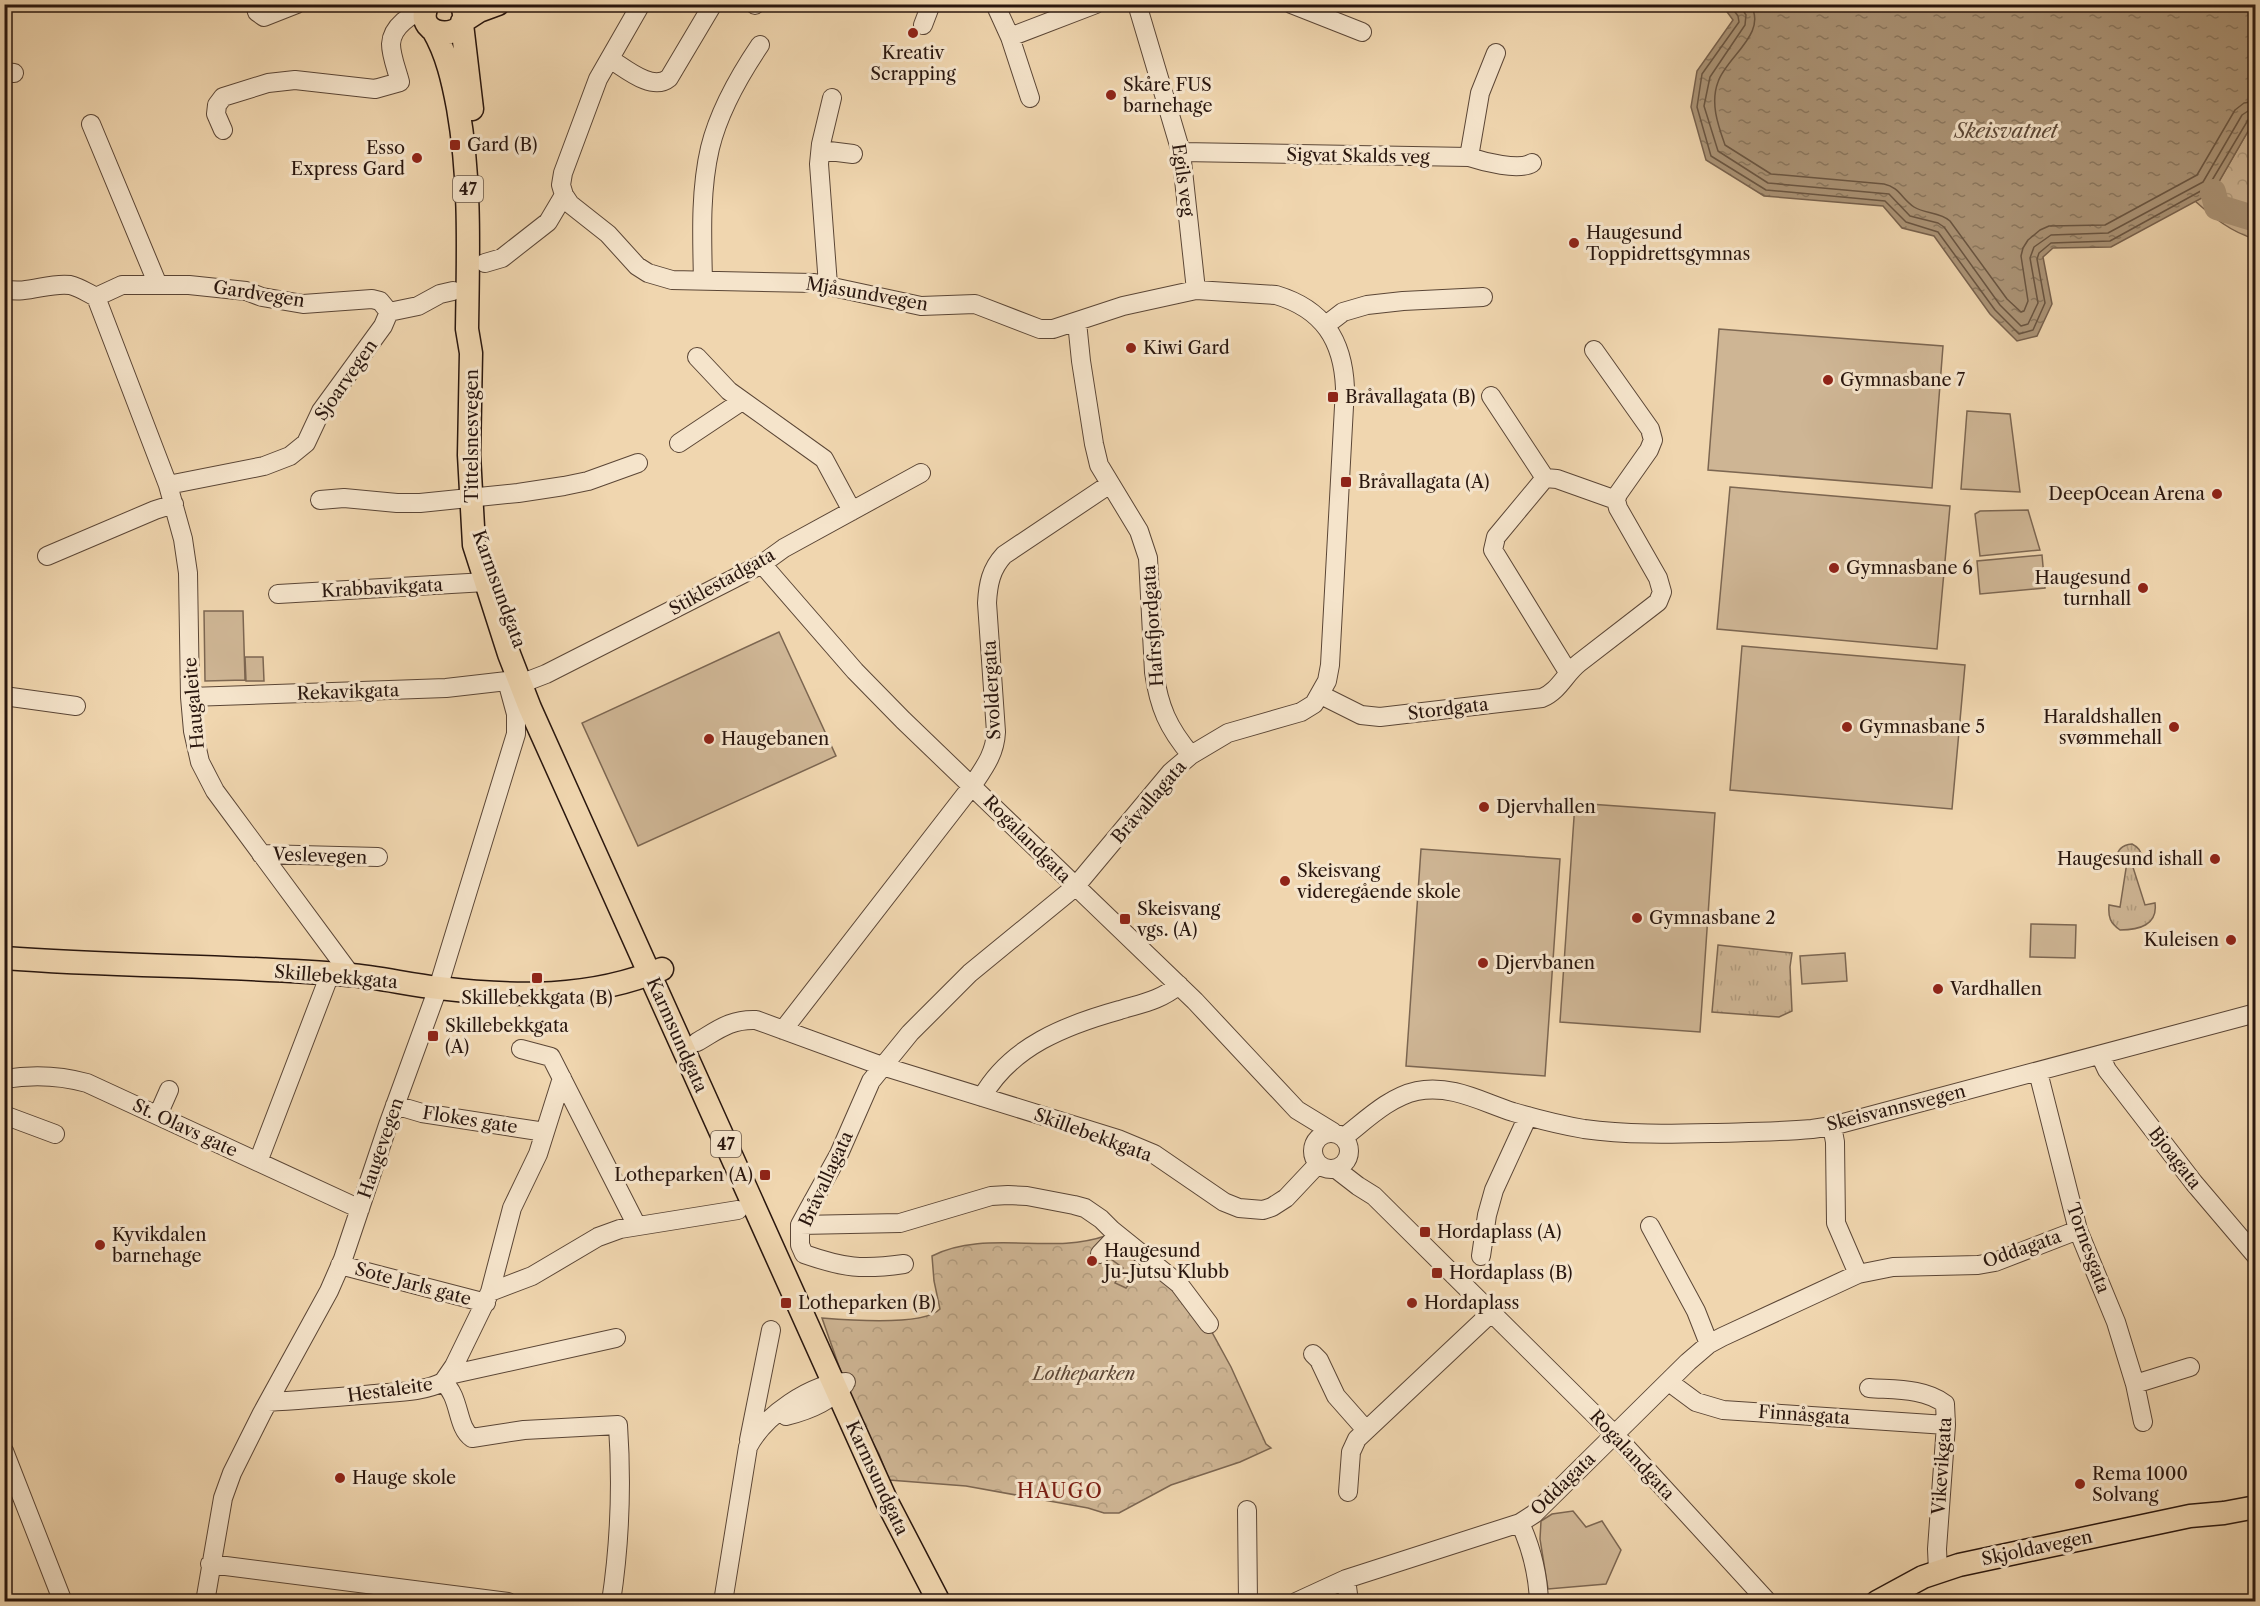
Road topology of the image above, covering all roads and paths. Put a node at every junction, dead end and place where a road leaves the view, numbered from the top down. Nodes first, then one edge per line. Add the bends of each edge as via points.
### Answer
1 (255, 4) edge
2 (297, 4) edge
3 (498, 4) edge
4 (713, 4) edge
5 (931, 4) edge
6 (994, 4) edge
7 (1096, 4) edge
8 (1137, 4) edge
9 (1290, 4) edge
10 (1076, 8) edge
11 (634, 10) edge
12 (429, 14) edge
13 (462, 17) edge
14 (923, 25) dead end
15 (1362, 32) dead end
16 (1010, 37) junction
17 (760, 45) dead end
18 (1496, 53) dead end
19 (610, 59) junction
20 (832, 98) dead end
21 (1030, 98) dead end
22 (91, 124) dead end
23 (223, 130) dead end
24 (821, 150) junction
25 (1181, 152) junction
26 (853, 154) dead end
27 (1469, 158) junction
28 (1532, 163) dead end
29 (564, 195) junction
30 (485, 263) dead end
31 (703, 281) junction
32 (158, 285) junction
33 (828, 285) junction
34 (4, 289) edge
35 (1196, 290) junction
36 (453, 291) dead end
37 (96, 297) junction
38 (1483, 297) dead end
39 (389, 312) junction
40 (1077, 322) junction
41 (1326, 325) junction
42 (1594, 350) dead end
43 (471, 353) junction
44 (697, 357) dead end
45 (1491, 396) dead end
46 (742, 401) junction
47 (679, 443) dead end
48 (638, 463) dead end
49 (921, 473) dead end
50 (1545, 478) junction
51 (1110, 484) junction
52 (168, 485) junction
53 (470, 497) junction
54 (320, 500) dead end
55 (1616, 500) junction
56 (174, 504) junction
57 (852, 511) junction
58 (473, 520) junction
59 (47, 556) dead end
60 (762, 564) junction
61 (486, 582) junction
62 (278, 594) dead end
63 (1568, 672) junction
64 (520, 681) junction
65 (1321, 695) junction
66 (4, 696) edge
67 (190, 697) junction
68 (76, 706) dead end
69 (1191, 755) junction
70 (972, 786) junction
71 (261, 854) junction
72 (378, 857) dead end
73 (1075, 887) junction
74 (322, 937) junction
75 (4, 958) edge
76 (657, 971) junction
77 (334, 974) junction
78 (1179, 985) junction
79 (438, 988) junction
80 (2256, 1013) edge
81 (783, 1030) junction
82 (697, 1042) junction
83 (521, 1049) dead end
84 (2100, 1055) junction
85 (882, 1066) junction
86 (2038, 1072) junction
87 (562, 1078) junction
88 (4, 1079) edge
89 (169, 1090) dead end
90 (982, 1097) junction
91 (395, 1105) junction
92 (1297, 1110) junction
93 (4, 1115) edge
94 (158, 1115) junction
95 (1528, 1116) junction
96 (1832, 1126) junction
97 (545, 1132) junction
98 (55, 1134) dead end
99 (1339, 1135) junction
100 (1316, 1156) junction
101 (258, 1162) junction
102 (1342, 1164) junction
103 (360, 1209) junction
104 (738, 1210) dead end
105 (800, 1225) junction
106 (637, 1226) junction
107 (1650, 1226) dead end
108 (2078, 1230) junction
109 (1118, 1235) junction
110 (1100, 1254) dead end
111 (1481, 1256) dead end
112 (2256, 1256) edge
113 (904, 1264) dead end
114 (340, 1265) junction
115 (1858, 1274) junction
116 (488, 1298) junction
117 (1492, 1312) junction
118 (1209, 1324) dead end
119 (771, 1330) dead end
120 (616, 1338) dead end
121 (1709, 1344) junction
122 (1313, 1354) dead end
123 (2190, 1367) dead end
124 (446, 1379) junction
125 (1669, 1382) junction
126 (2135, 1384) junction
127 (839, 1386) junction
128 (1869, 1388) dead end
129 (268, 1401) junction
130 (2143, 1422) dead end
131 (1946, 1425) junction
132 (1366, 1430) junction
133 (1615, 1435) junction
134 (748, 1447) junction
135 (4, 1451) edge
136 (1348, 1492) dead end
137 (2256, 1495) edge
138 (2256, 1507) edge
139 (1247, 1510) dead end
140 (2190, 1516) junction
141 (1520, 1523) junction
142 (210, 1564) junction
143 (1938, 1571) junction
144 (1346, 1579) junction
145 (412, 1595) edge
146 (1883, 1599) edge
147 (63, 1602) edge
148 (205, 1602) edge
149 (508, 1602) edge
150 (611, 1602) edge
151 (723, 1602) edge
152 (939, 1602) edge
153 (951, 1602) edge
154 (1248, 1602) edge
155 (1296, 1602) edge
156 (1349, 1602) edge
157 (1539, 1602) edge
158 (1768, 1602) edge

1 - 2 street via 264,17
3 - 13 main road
4 - 19 street via 663,83 651,83
5 - 14 street
6 - 16 street
7 - 10 street
8 - 25 street, Egils veg
9 - 15 street
10 - 16 street
11 - 19 street
12 - 13 main road via 445,34 452,32
12 - 23 street via 395,34 391,42 400,82 375,90 295,80 268,83 223,97 216,114
12 - 43 main road, Tittelsnesvegen / 47 via 454,86 466,164 467,329
13 - 43 main road, Tittelsnesvegen / 47 via 478,187 476,329
16 - 21 street
17 - 31 street via 720,117 710,148 703,216
18 - 27 street via 1480,93
19 - 29 street via 588,100 567,158 561,185
20 - 24 street
22 - 32 street
24 - 26 street
24 - 33 street
25 - 27 street, Sigvat Skalds veg
25 - 35 street, Egils veg
27 - 28 street, Sigvat Skalds veg via 1526,167
29 - 30 street via 548,222 502,258
29 - 31 street, Mjåsundvegen via 637,266 661,277
31 - 33 street, Mjåsundvegen
32 - 37 street, Gardvegen via 122,285
32 - 39 street, Gardvegen via 217,286 303,304 372,298
33 - 40 street, Mjåsundvegen via 921,306 975,304 1040,329
34 - 37 street via 27,291 59,284
35 - 40 street, Mjåsundvegen via 1123,306
35 - 41 street, Mjåsundvegen via 1276,295 1306,309
36 - 39 street via 418,306
37 - 52 street, Haugaleite
38 - 41 street via 1367,305 1343,312
39 - 52 street, Sjoarvegen via 321,411 306,443 290,456 264,466
40 - 51 street, Hafrsfjordgata via 1094,444
41 - 65 street via 1341,353 1345,388 1330,665
42 - 55 street via 1650,429 1653,440
43 - 53 main road, Tittelsnesvegen / 47
44 - 46 street
45 - 50 street
46 - 47 street
46 - 57 street via 824,459
48 - 53 street via 564,486
49 - 57 street, Stiklestadgata
50 - 55 street
50 - 63 street via 1496,537 1493,550
51 - 69 street, Hafrsfjordgata via 1144,542 1150,574 1156,691 1173,734
51 - 70 street, Svoldergata via 996,564 987,589 995,745
52 - 56 street, Haugaleite
53 - 54 street via 397,503
53 - 58 main road, Tittelsnesvegen / 47
55 - 63 street, Stordgata via 1659,578 1662,592 1658,602
56 - 59 street
56 - 67 street, Haugaleite via 188,573
57 - 60 street, Stiklestadgata
58 - 61 main road, Karmsundgata / 47 via 474,545
58 - 64 main road, Karmsundgata / 47
60 - 64 street, Stiklestadgata via 546,674
60 - 70 street, Rogalandgata via 855,671
61 - 62 street, Krabbavikgata
61 - 64 main road, Karmsundgata / 47
63 - 65 street, Stordgata via 1552,694 1542,698 1380,717 1361,715
64 - 67 street, Rekavikgata via 446,688
64 - 76 main road, Karmsundgata / 47
64 - 79 street, Haugevegen via 516,734
65 - 69 street, Bråvallagata via 1301,712 1227,733
66 - 68 street
67 - 71 street, Haugaleite via 200,762 215,792
69 - 73 street, Bråvallagata via 1171,772
70 - 73 street, Rogalandgata
70 - 81 street, Svoldergata
71 - 72 street, Veslevegen
71 - 74 street, Haugaleite
73 - 78 street, Rogalandgata
73 - 85 street, Bråvallagata via 970,973
74 - 77 street, Haugaleite
74 - 77 street
75 - 77 main road, Skillebekkgata
76 - 79 main road, Skillebekkgata via 613,985 561,994
76 - 82 main road, Karmsundgata / 47
76 - 127 main road, Karmsundgata / 47
77 - 79 main road, Skillebekkgata
77 - 101 street
78 - 90 street via 1158,999 1094,1018 1033,1044 1008,1063
78 - 92 street, Rogalandgata
79 - 91 street, Haugevegen
80 - 84 street, Skeisvannsvegen
81 - 82 street, Skillebekkgata via 740,1019
81 - 85 street, Skillebekkgata
82 - 127 main road, Karmsundgata / 47
83 - 87 street via 551,1057
84 - 86 street, Skeisvannsvegen
84 - 112 street, Bjoagata via 2107,1070 2181,1166
85 - 90 street, Skillebekkgata
85 - 105 street, Bråvallagata
86 - 96 street, Skeisvannsvegen
86 - 108 street, Tornesgata
87 - 97 street
87 - 106 street
88 - 94 street, St. Olavs gate via 64,1077 87,1083
89 - 94 street
90 - 100 street, Skillebekkgata via 1154,1154 1239,1208 1263,1210 1286,1198
91 - 97 street, Flokes gate via 422,1113
91 - 103 street, Haugevegen
92 - 99 street, Rogalandgata
92 - 100 street, Rogalandgata
93 - 98 street
94 - 101 street, St. Olavs gate
95 - 96 street, Skeisvannsvegen via 1584,1129 1648,1134 1788,1131
95 - 99 street, Skeisvannsvegen via 1453,1091 1434,1089 1400,1097
95 - 111 street via 1494,1190
96 - 115 street via 1836,1223
97 - 116 street via 531,1172 512,1208
99 - 100 street via 1319,1137
99 - 102 street via 1349,1146
100 - 102 street via 1330,1169
101 - 103 street, St. Olavs gate
102 - 117 street, Rogalandgata via 1358,1186 1374,1196
103 - 114 street, Haugevegen
104 - 106 street
105 - 109 street via 900,1223 990,1196 1008,1195 1085,1208
105 - 113 street, Bråvallagata via 804,1254 856,1268
106 - 116 street via 598,1237
107 - 121 street via 1696,1311
108 - 115 street, Oddagata via 1995,1262 1893,1267
108 - 126 street, Tornesgata via 2116,1322
109 - 110 street
109 - 118 street via 1179,1284
114 - 116 street, Sote Jarls gate
114 - 129 street, Haugevegen
115 - 121 street, Oddagata
116 - 124 street
117 - 132 street
117 - 133 street, Rogalandgata
119 - 134 street
120 - 124 street
121 - 125 street, Oddagata
122 - 132 street via 1336,1396
123 - 126 street
124 - 129 street, Hestaleite via 435,1386 410,1391
124 - 150 street, Hestaleite via 466,1432 472,1438 524,1430 618,1425 620,1498
125 - 131 street, Finnåsgata via 1696,1401 1723,1410
125 - 133 street, Oddagata
126 - 130 street, Tornesgata
127 - 134 street via 817,1388 771,1419
127 - 152 main road, Karmsundgata / 47 via 887,1502
127 - 153 main road, Karmsundgata / 47
128 - 131 street, Vikevikgata via 1908,1391 1938,1399 1945,1404
129 - 142 street, Haugevegen via 231,1473
131 - 143 street, Vikevikgata
132 - 136 street via 1351,1452
133 - 141 street, Oddagata
133 - 158 street, Rogalandgata
134 - 151 street
135 - 147 street
137 - 140 main road, Skjoldavegen
138 - 140 main road, Skjoldavegen
139 - 154 street
140 - 143 main road, Skjoldavegen
141 - 144 street, Oddagata
141 - 157 street via 1528,1540
142 - 145 street
142 - 148 street, Haugevegen
143 - 146 main road, Skjoldavegen
144 - 155 street, Oddagata
144 - 156 street
145 - 149 street

